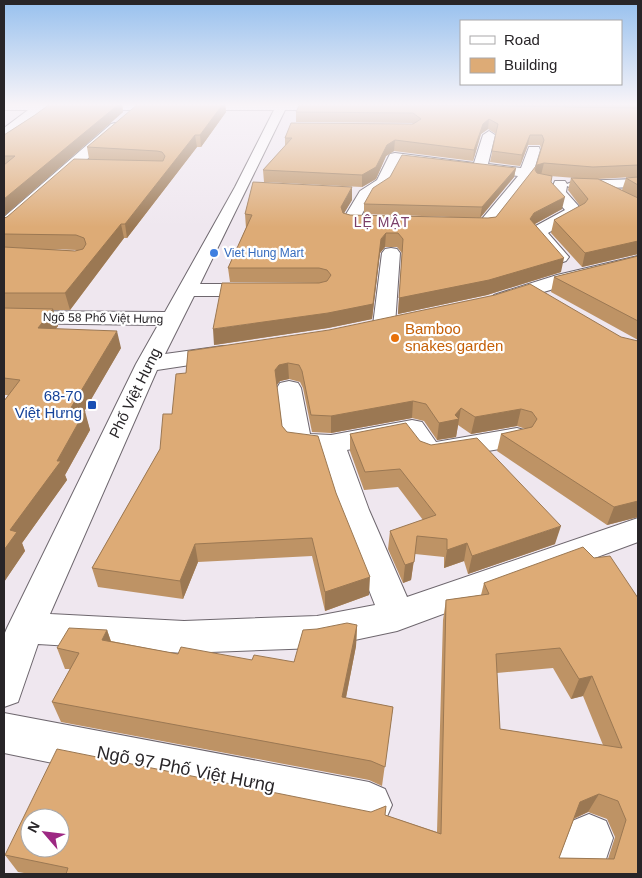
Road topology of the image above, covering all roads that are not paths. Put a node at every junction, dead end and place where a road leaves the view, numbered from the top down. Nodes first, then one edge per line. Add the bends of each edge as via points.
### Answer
1 (95, 145) edge
2 (269, 145) edge
3 (486, 145) edge
4 (534, 150) edge
5 (72, 165) junction
6 (91, 166) edge
7 (480, 167) junction
8 (539, 179) junction
9 (638, 183) edge
10 (598, 185) junction
11 (624, 200) edge
12 (4, 226) edge
13 (391, 253) dead end
14 (638, 262) edge
15 (577, 276) junction
16 (187, 290) junction
17 (281, 290) edge
18 (529, 290) junction
19 (483, 304) edge
20 (553, 304) edge
21 (4, 317) edge
22 (172, 319) junction
23 (384, 325) edge
24 (243, 350) edge
25 (148, 364) junction
26 (289, 388) dead end
27 (517, 437) edge
28 (331, 444) junction
29 (638, 530) edge
30 (397, 616) junction
31 (25, 628) junction
32 (4, 689) edge
33 (4, 733) edge
34 (368, 805) dead end

1 - 5 street
2 - 16 street, Phố Việt Hưng via 252,187
3 - 7 street
4 - 8 street
5 - 6 street
5 - 12 street
7 - 8 street
7 - 8 street via 395,157 382,183 357,194 350,221 486,225
8 - 10 street
8 - 15 street via 575,211 538,232
9 - 10 street
10 - 11 street
13 - 23 street
14 - 15 street
15 - 18 street
16 - 17 street
16 - 22 street, Phố Việt Hưng
18 - 19 street
18 - 20 street
21 - 22 street, Ngõ 58 Phố Việt Hưng
22 - 25 street, Phố Việt Hưng
24 - 25 street
25 - 31 street, Phố Việt Hưng
26 - 28 street via 298,442
27 - 28 street via 429,452 412,428
28 - 30 street via 353,510
29 - 30 street
30 - 31 street via 317,632 184,637
31 - 32 street, Phố Việt Hưng
33 - 34 street, Ngõ 97 Phố Việt Hưng

